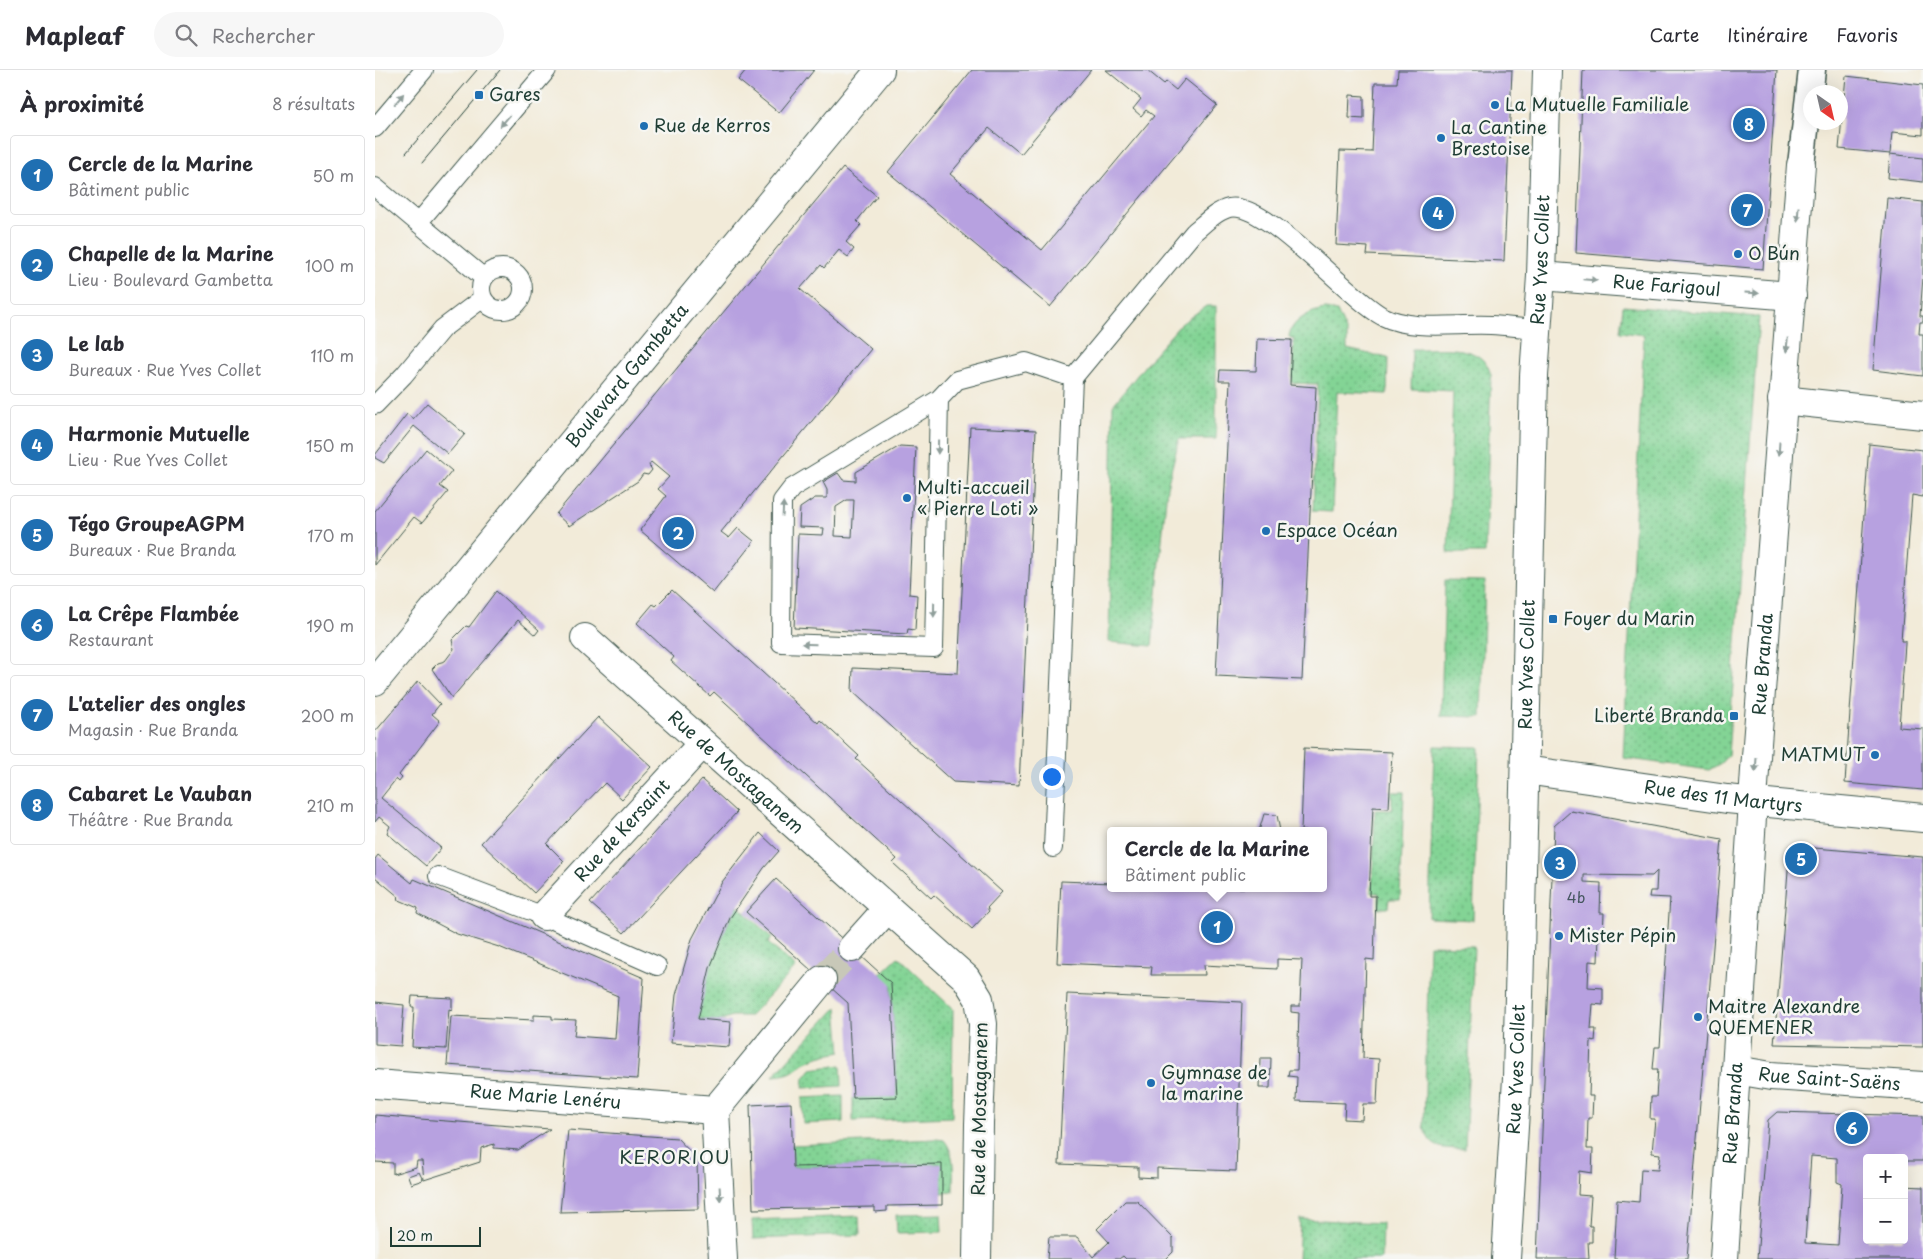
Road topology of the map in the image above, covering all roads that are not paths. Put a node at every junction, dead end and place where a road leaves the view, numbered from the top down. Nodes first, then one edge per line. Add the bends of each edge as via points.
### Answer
1 (424, 70) edge
2 (547, 70) edge
3 (880, 70) edge
4 (1547, 70) edge
5 (1812, 70) edge
6 (375, 128) edge
7 (1801, 165) joint
8 (375, 187) edge
9 (418, 223) junction
10 (1541, 276) junction
11 (484, 278) junction
12 (1792, 296) junction
13 (483, 298) junction
14 (1537, 329) junction
15 (1073, 378) junction
16 (939, 399) junction
17 (1782, 400) junction
18 (375, 405) edge
19 (1923, 415) edge
20 (585, 638) dead end
21 (375, 681) edge
22 (701, 744) junction
23 (1525, 770) junction
24 (1753, 802) junction
25 (1923, 818) edge
26 (1053, 848) dead end
27 (439, 876) dead end
28 (887, 909) junction
29 (544, 916) junction
30 (852, 948) tunnel mouth
31 (657, 966) dead end
32 (822, 980) tunnel mouth
33 (1736, 1070) junction
34 (375, 1084) edge
35 (1923, 1086) edge
36 (715, 1110) junction
37 (723, 1259) edge
38 (971, 1259) edge
39 (1506, 1259) edge
40 (1724, 1259) edge

6 -> 1 lane
2 -> 9 lane
3 - 21 street, Boulevard Gambetta
4 - 10 street, Rue Yves Collet
5 - 7 street, Rue Branda
7 -> 12 street, Rue Branda
8 - 9 lane
9 - 11 lane
10 -> 12 street, Rue Farigoul
10 - 14 street, Rue Yves Collet
11 - 13 lane via 481,284
11 - 13 lane via 495,269 508,269 519,277 523,290 518,303 506,310 493,308
12 -> 17 street, Rue Branda
13 - 18 lane via 442,330
14 - 15 lane via 1409,324 1382,316 1267,220 1247,211 1229,208 1194,232
14 - 23 street, Rue Yves Collet
15 - 16 lane via 1026,362 957,380
15 - 26 lane
16 -> 16 lane via 933,648 781,643 782,501 792,488
17 - 19 street
17 -> 24 street, Rue Branda
20 - 22 street, Rue de Mostaganem
22 - 28 street, Rue de Mostaganem
22 - 29 street, Rue de Kersaint
23 - 24 street, Rue des 11 Martyrs
23 - 39 street, Rue Yves Collet via 1517,1078
24 - 25 street, Rue des 11 Martyrs
24 - 33 street, Rue Branda
27 - 29 lane
28 - 30 street
28 - 38 street, Rue de Mostaganem via 965,978 979,999 983,1024
29 - 31 lane
32 - 36 street
33 - 35 street, Rue Saint-Saëns via 1771,1076
33 - 40 street, Rue Branda
34 - 36 street, Rue Marie Lenéru
36 -> 37 street

